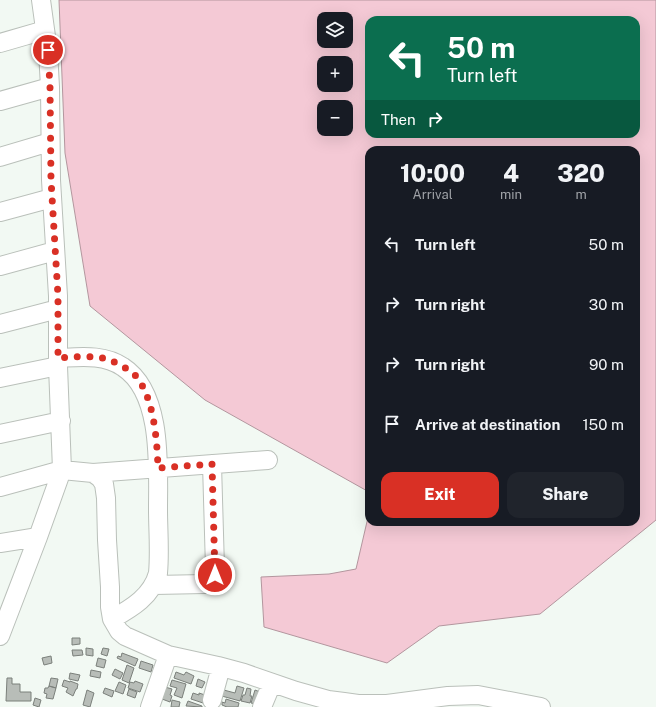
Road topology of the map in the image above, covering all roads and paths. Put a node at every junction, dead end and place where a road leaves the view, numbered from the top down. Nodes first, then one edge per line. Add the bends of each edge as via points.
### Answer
1 (41, 0) edge
2 (45, 30) junction
3 (0, 43) edge
4 (50, 87) junction
5 (0, 101) edge
6 (50, 142) junction
7 (0, 157) edge
8 (52, 198) junction
9 (0, 212) edge
10 (55, 251) junction
11 (0, 266) edge
12 (58, 309) junction
13 (0, 324) edge
14 (58, 362) junction
15 (0, 378) edge
16 (61, 421) junction
17 (0, 434) edge
18 (268, 460) dead end
19 (212, 464) junction
20 (158, 468) junction
21 (62, 470) junction
22 (93, 473) junction
23 (0, 487) edge
24 (38, 537) junction
25 (0, 543) edge
26 (154, 585) junction
27 (112, 619) junction
28 (0, 636) edge
29 (168, 655) junction
30 (221, 667) junction
31 (272, 683) junction
32 (212, 700) dead end
33 (477, 701) edge
34 (436, 702) edge
35 (328, 703) edge
36 (373, 706) edge
37 (150, 707) edge
38 (262, 707) edge
39 (541, 707) edge

1 - 2 street
2 - 3 street
2 - 4 street
4 - 5 street
4 - 6 street
6 - 7 street
6 - 8 street
8 - 9 street
8 - 10 street
10 - 11 street
10 - 12 street
12 - 13 street
12 - 14 street
14 - 15 street
14 - 16 street
14 - 20 street via 92,357 108,359 133,374 144,388 153,418
16 - 17 street
16 - 21 street
18 - 19 street
19 - 20 street
19 - 26 street via 215,575 205,584
20 - 22 street
20 - 26 street via 158,566
21 - 22 street
21 - 23 street
21 - 24 street
22 - 27 street via 104,484 106,498
24 - 25 street
24 - 28 street
26 - 27 street via 130,609
27 - 29 street via 125,636
29 - 30 street
29 - 37 street
30 - 31 street
30 - 32 street
31 - 35 street
31 - 38 street
33 - 34 street
33 - 39 street
34 - 36 street
35 - 36 street

